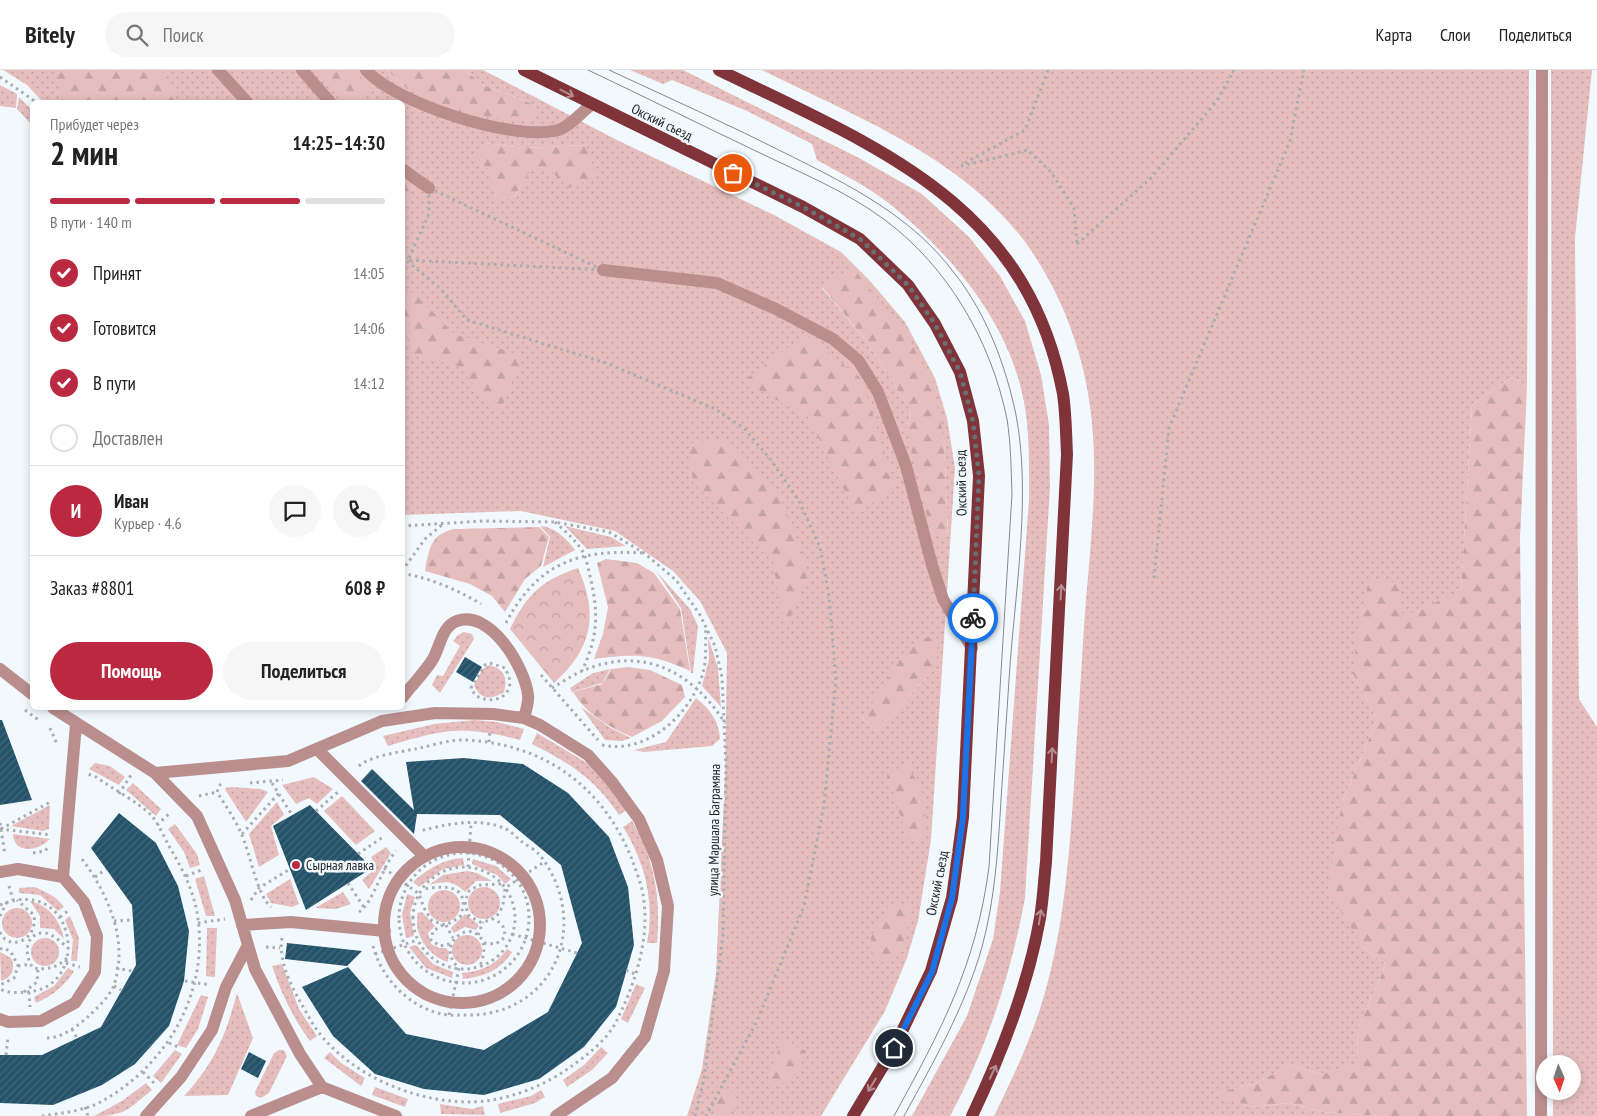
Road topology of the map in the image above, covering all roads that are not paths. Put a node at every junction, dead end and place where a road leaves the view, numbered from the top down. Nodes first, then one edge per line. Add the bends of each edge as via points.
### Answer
1 (218, 70) edge
2 (302, 70) edge
3 (366, 70) edge
4 (524, 70) edge
5 (719, 70) edge
6 (1542, 70) edge
7 (245, 100) edge
8 (328, 100) edge
9 (591, 105) junction
10 (405, 172) edge
11 (429, 188) road end
12 (603, 270) road end
13 (972, 648) junction
14 (0, 669) edge
15 (30, 692) edge
16 (405, 694) edge
17 (55, 710) edge
18 (392, 710) edge
19 (524, 718) junction
20 (382, 721) junction
21 (76, 724) junction
22 (317, 749) junction
23 (155, 773) junction
24 (424, 856) junction
25 (0, 872) edge
26 (63, 877) junction
27 (241, 921) junction
28 (385, 931) junction
29 (248, 945) junction
30 (0, 1019) edge
31 (322, 1087) junction
32 (146, 1116) edge
33 (251, 1116) edge
34 (396, 1116) edge
35 (556, 1116) edge
36 (853, 1116) edge
37 (972, 1116) edge
38 (1541, 1116) edge

1 - 7 street
2 - 8 street
3 - 9 street via 374,79 415,100 476,124 523,133 559,130
4 -> 9 main road, Окский съезд
37 -> 5 main road via 999,1060 1022,990 1040,918 1046,862 1067,454 1063,396 1055,360 1032,299 1005,256 972,218 934,185 885,154
6 - 38 street
9 - 13 main road, Окский съезд via 803,207 860,239 908,285 935,324 960,372 973,421 979,476
10 - 11 street
12 - 13 street via 717,283 833,338 858,360 878,392 906,466 943,599
13 -> 36 main road, Окский съезд via 963,817 952,898 932,972 894,1048
14 - 15 street
16 - 19 street via 434,658 445,631 455,621 471,619 485,626 507,645 523,673 529,697
17 - 21 street
18 - 20 street
19 - 20 street via 435,713
19 - 35 street via 588,755 612,782 639,820 657,860 668,906 664,971 645,1038 612,1078
20 - 22 street
21 - 23 street
21 - 26 street
22 - 23 street via 288,761
22 - 24 street
23 - 27 street via 197,816 235,900
24 - 28 street via 403,873 403,883 389,896
24 - 28 street via 449,847 501,857 536,896 541,922 537,949 525,973 507,990 484,1000 452,1002 435,998 413,986 396,968 386,945
25 - 26 street via 18,869
26 - 30 street via 84,902 97,936 95,972 75,1003 41,1021 8,1022
27 - 28 street
27 - 29 street
29 - 31 street via 255,968 300,1054
29 - 32 street via 226,987 212,1030 181,1077
31 - 33 street
31 - 34 street

